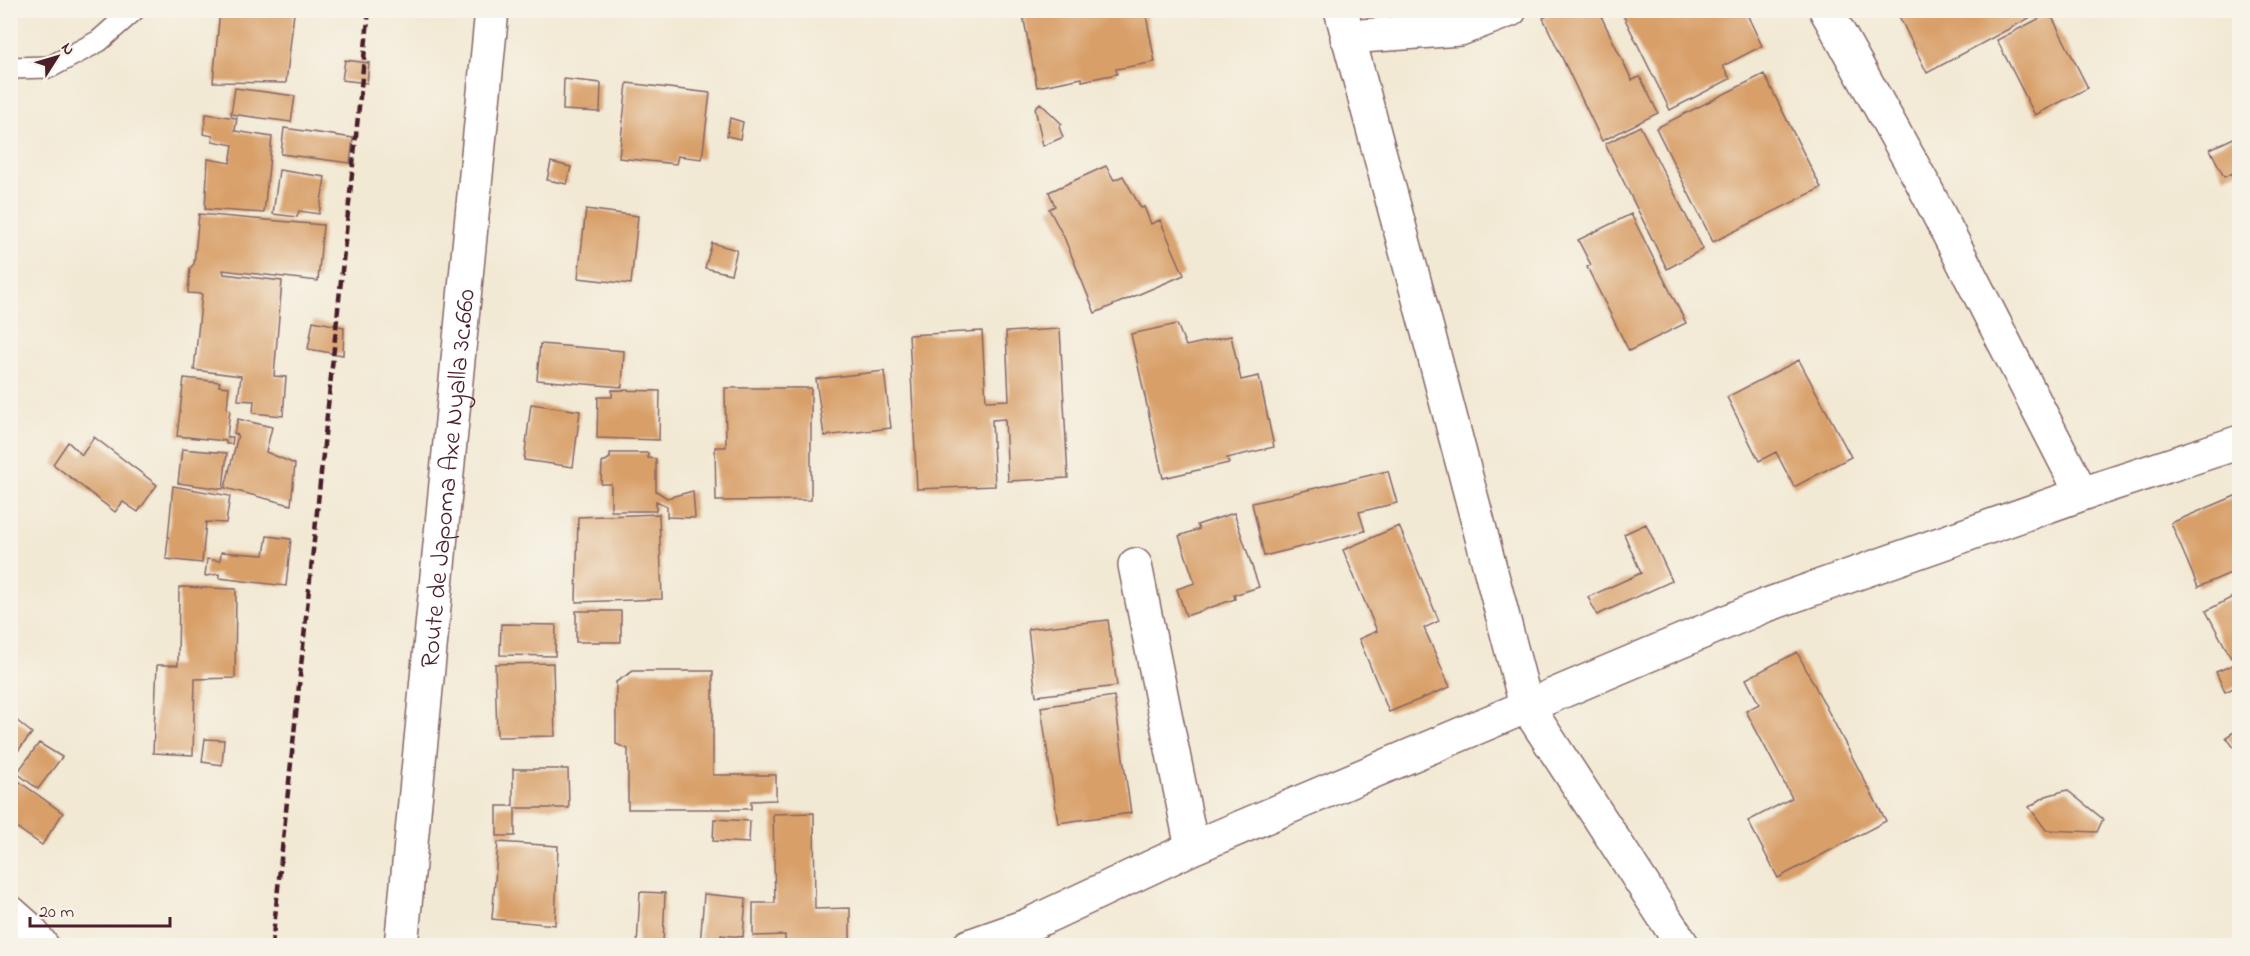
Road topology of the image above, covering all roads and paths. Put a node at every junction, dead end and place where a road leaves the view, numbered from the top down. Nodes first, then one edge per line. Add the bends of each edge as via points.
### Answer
1 (134, 10) edge
2 (492, 10) edge
3 (1510, 10) edge
4 (1826, 10) edge
5 (1344, 24) edge
6 (10, 68) edge
7 (2240, 442) edge
8 (2082, 494) junction
9 (1135, 565) dead end
10 (1526, 705) junction
11 (1192, 848) junction
12 (10, 912) edge
13 (42, 945) edge
14 (400, 945) edge
15 (969, 945) edge
16 (1683, 945) edge

1 - 6 lane via 99,41 50,67
2 - 14 street, Route de Japoma Axe Nyalla 3c.660
3 - 5 street via 1460,28
4 - 8 street via 1922,182
5 - 10 street
7 - 8 street
8 - 10 street via 1764,606
9 - 11 street
10 - 11 street
10 - 16 street
11 - 15 street via 1026,926
12 - 13 street

